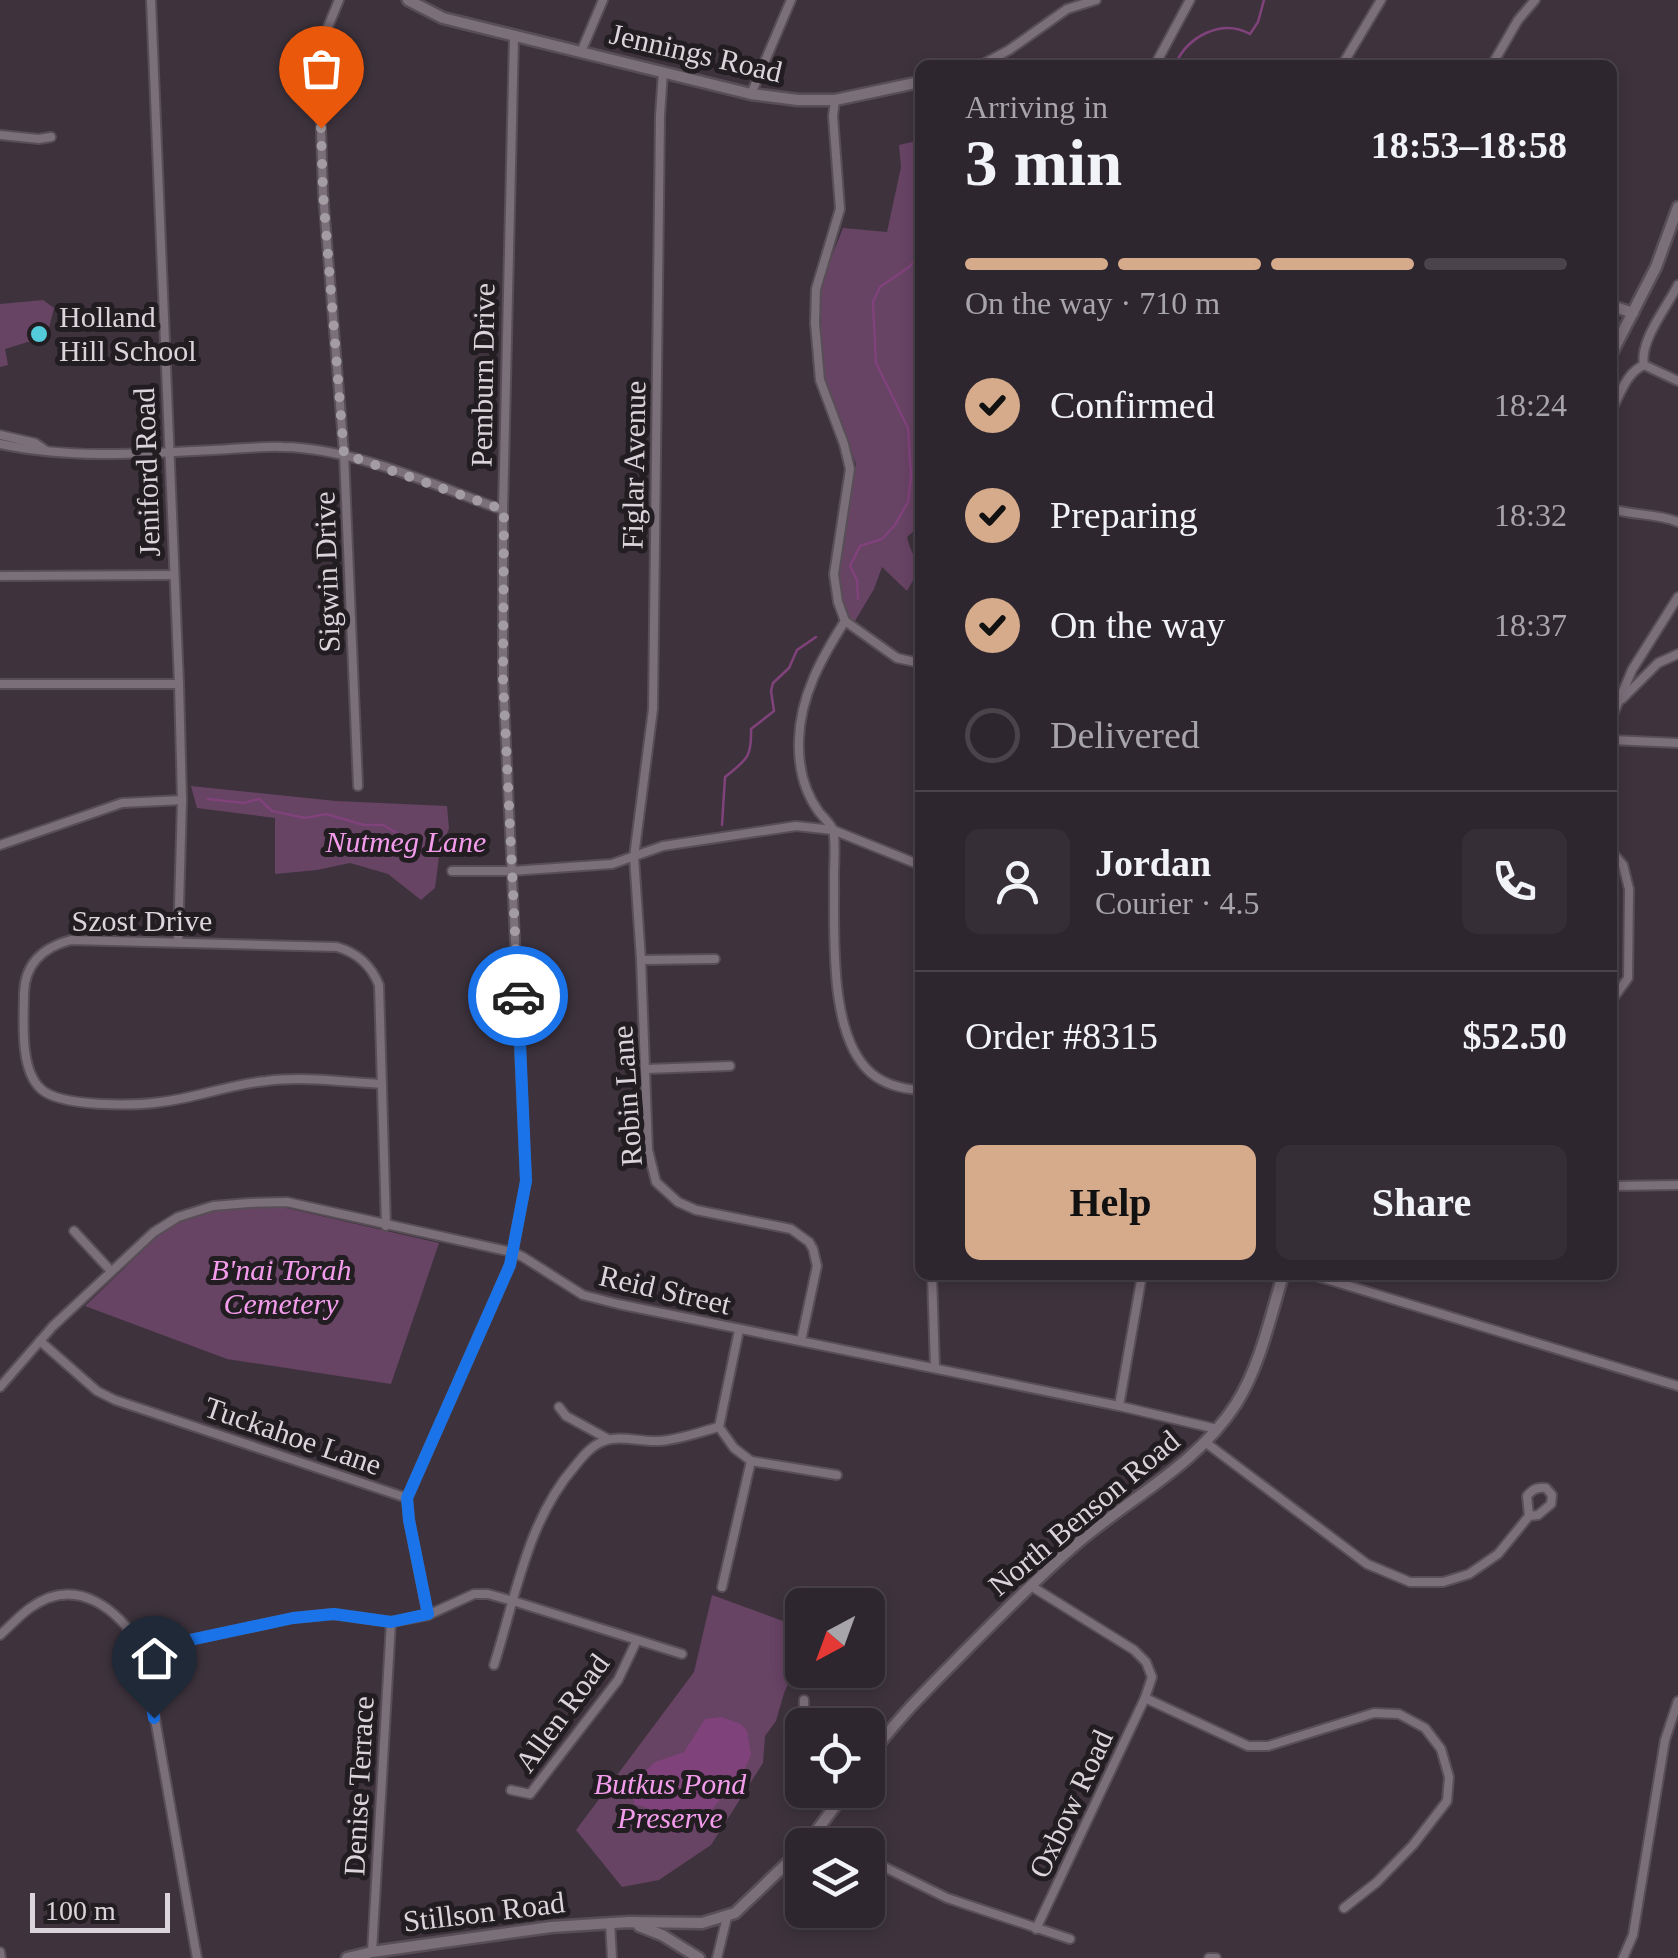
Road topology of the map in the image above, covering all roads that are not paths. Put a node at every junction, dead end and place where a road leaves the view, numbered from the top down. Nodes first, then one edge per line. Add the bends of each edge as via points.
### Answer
1 (151, 0) edge
2 (339, 0) edge
3 (408, 0) edge
4 (603, 0) edge
5 (791, 0) edge
6 (1096, 0) edge
7 (1190, 0) edge
8 (1381, 0) edge
9 (1535, 0) edge
10 (514, 36) junction
11 (581, 52) junction
12 (990, 60) edge
13 (1158, 60) edge
14 (1345, 60) edge
15 (1495, 60) edge
16 (664, 72) junction
17 (915, 83) edge
18 (751, 94) junction
19 (836, 100) junction
20 (0, 135) edge
21 (51, 136) dead end
22 (1678, 208) edge
23 (1678, 285) edge
24 (1617, 308) edge
25 (1633, 314) junction
26 (1617, 344) edge
27 (1644, 365) junction
28 (1678, 381) edge
29 (1617, 401) edge
30 (0, 435) edge
31 (0, 444) edge
32 (45, 450) junction
33 (169, 453) junction
34 (344, 454) junction
35 (504, 510) junction
36 (1617, 510) edge
37 (1678, 522) edge
38 (174, 575) junction
39 (0, 576) edge
40 (1678, 597) edge
41 (845, 621) junction
42 (1678, 654) edge
43 (915, 662) edge
44 (0, 684) edge
45 (178, 684) junction
46 (1619, 702) junction
47 (1617, 707) edge
48 (1617, 740) edge
49 (1678, 742) edge
50 (358, 786) dead end
51 (182, 800) junction
52 (833, 830) junction
53 (0, 845) edge
54 (634, 857) junction
55 (1617, 858) edge
56 (915, 863) edge
57 (512, 871) junction
58 (452, 872) dead end
59 (178, 942) junction
60 (715, 958) dead end
61 (641, 960) junction
62 (1617, 993) edge
63 (730, 1066) dead end
64 (646, 1069) junction
65 (382, 1084) junction
66 (915, 1089) edge
67 (1678, 1185) edge
68 (1617, 1186) edge
69 (386, 1226) junction
70 (74, 1231) dead end
71 (512, 1252) junction
72 (111, 1271) junction
73 (932, 1280) edge
74 (1141, 1280) edge
75 (1281, 1280) edge
76 (1329, 1280) edge
77 (739, 1330) junction
78 (40, 1341) junction
79 (801, 1341) junction
80 (934, 1368) junction
81 (1678, 1386) edge
82 (0, 1387) edge
83 (1118, 1406) junction
84 (559, 1407) dead end
85 (718, 1427) junction
86 (1217, 1429) junction
87 (608, 1439) junction
88 (1206, 1442) junction
89 (751, 1461) junction
90 (837, 1475) dead end
91 (407, 1498) junction
92 (1529, 1516) dead end
93 (1031, 1586) junction
94 (722, 1587) dead end
95 (513, 1601) junction
96 (428, 1614) junction
97 (391, 1622) junction
98 (0, 1635) edge
99 (636, 1640) junction
100 (143, 1650) junction
101 (682, 1654) dead end
102 (494, 1665) dead end
103 (1145, 1698) junction
104 (804, 1700) dead end
105 (1678, 1702) edge
106 (804, 1708) edge
107 (885, 1738) edge
108 (510, 1790) dead end
109 (785, 1866) edge
110 (885, 1867) edge
111 (1344, 1908) dead end
112 (727, 1917) junction
113 (610, 1922) junction
114 (629, 1922) junction
115 (1036, 1929) junction
116 (1070, 1940) dead end
117 (372, 1952) junction
118 (197, 1958) edge
119 (347, 1958) edge
120 (612, 1958) edge
121 (698, 1958) edge
122 (718, 1958) edge
123 (1208, 1958) edge
124 (1216, 1958) edge
125 (1623, 1958) edge

1 - 33 street, Jeniford Road
2 - 34 street, Sigwin Drive via 320,63
3 - 10 main road, Jennings Road via 443,18
4 - 11 street
5 - 18 street
6 - 12 street via 1066,9
7 - 13 street
8 - 14 street
9 - 15 street
10 - 11 main road, Jennings Road
10 - 35 street, Pemburn Drive
11 - 16 main road, Jennings Road
16 - 18 main road, Jennings Road
16 - 54 street, Figlar Avenue via 653,709
17 - 19 main road, Jennings Road
18 - 19 main road, Jennings Road
19 - 41 street via 840,210 816,289 815,323 820,380 850,469 834,574
20 - 21 street
22 - 25 main road
23 - 27 street via 1644,346
24 - 25 main road
25 - 26 main road
27 - 28 street
27 - 29 street
30 - 32 street
31 - 32 street
32 - 33 street
33 - 34 street via 284,447
33 - 38 street, Jeniford Road
34 - 35 street
34 - 50 street, Sigwin Drive
35 - 57 street, Pemburn Drive
36 - 37 street
38 - 39 street
38 - 45 street, Jeniford Road
40 - 46 street
41 - 43 street via 897,658
41 - 52 street via 822,656 799,738 805,787
42 - 46 street
44 - 45 street
45 - 51 street, Jeniford Road
46 - 47 street
48 - 49 street
51 - 53 street via 122,803
51 - 59 street, Jeniford Road
52 - 54 street via 772,828
52 - 56 street
52 - 66 street via 843,1020 873,1075
54 - 57 street
54 - 61 street, Robin Lane
55 - 62 street via 1629,888 1628,978
57 - 58 street
57 - 71 street, Pemburn Drive via 527,1165
59 - 65 street, Szost Drive via 350,950 374,971 379,985
59 - 65 street, Szost Drive via 70,940 41,954 24,988 26,1063 42,1090 82,1103 160,1103 267,1080
60 - 61 street
61 - 64 street, Robin Lane
63 - 64 street
64 - 79 street, Robin Lane via 648,1150 660,1188 688,1207 797,1231 814,1250 817,1266
65 - 69 street, Szost Drive
67 - 68 street
69 - 71 street, Reid Street
69 - 72 street, Reid Street via 287,1202 224,1204 166,1223
70 - 72 street
71 - 77 street, Reid Street via 583,1295
71 - 91 street, Tuckahoe Lane
72 - 78 street, Reid Street
73 - 80 street
74 - 83 street
75 - 86 main road, North Benson Road via 1247,1383
76 - 81 street
77 - 79 street, Reid Street
77 - 85 street
78 - 82 street, Reid Street
78 - 91 street, Tuckahoe Lane via 114,1400
79 - 80 street, Reid Street
80 - 83 street, Reid Street
83 - 86 street, Reid Street
84 - 87 street
85 - 87 street via 658,1441
85 - 89 street
86 - 88 main road, North Benson Road
87 - 95 street via 571,1470 540,1518
88 - 92 street via 1367,1564 1410,1582 1469,1574 1498,1554
88 - 93 main road, North Benson Road
89 - 90 street
89 - 94 street
91 - 96 street
93 - 103 street via 1142,1656 1152,1677
93 - 107 main road, North Benson Road
95 - 96 street via 474,1594
95 - 99 street
95 - 102 street
96 - 97 street
97 - 100 street via 334,1614 293,1618
97 - 117 street, Denise Terrace
98 - 100 street via 32,1606 67,1594 108,1607
99 - 101 street
99 - 108 street, Allen Road via 618,1680 530,1794
100 - 118 street
103 - 111 street via 1248,1746 1374,1714 1399,1714 1425,1728 1441,1749 1447,1801 1377,1882
103 - 115 street, Oxbow Road
104 - 106 street
105 - 125 street
109 - 112 main road
110 - 115 street
112 - 114 main road, Stillson Road
112 - 122 street
113 - 114 main road, Stillson Road
113 - 117 main road, Stillson Road
113 - 120 street
114 - 121 main road, Stillson Road
115 - 116 street
117 - 119 main road, Stillson Road
123 - 124 street

